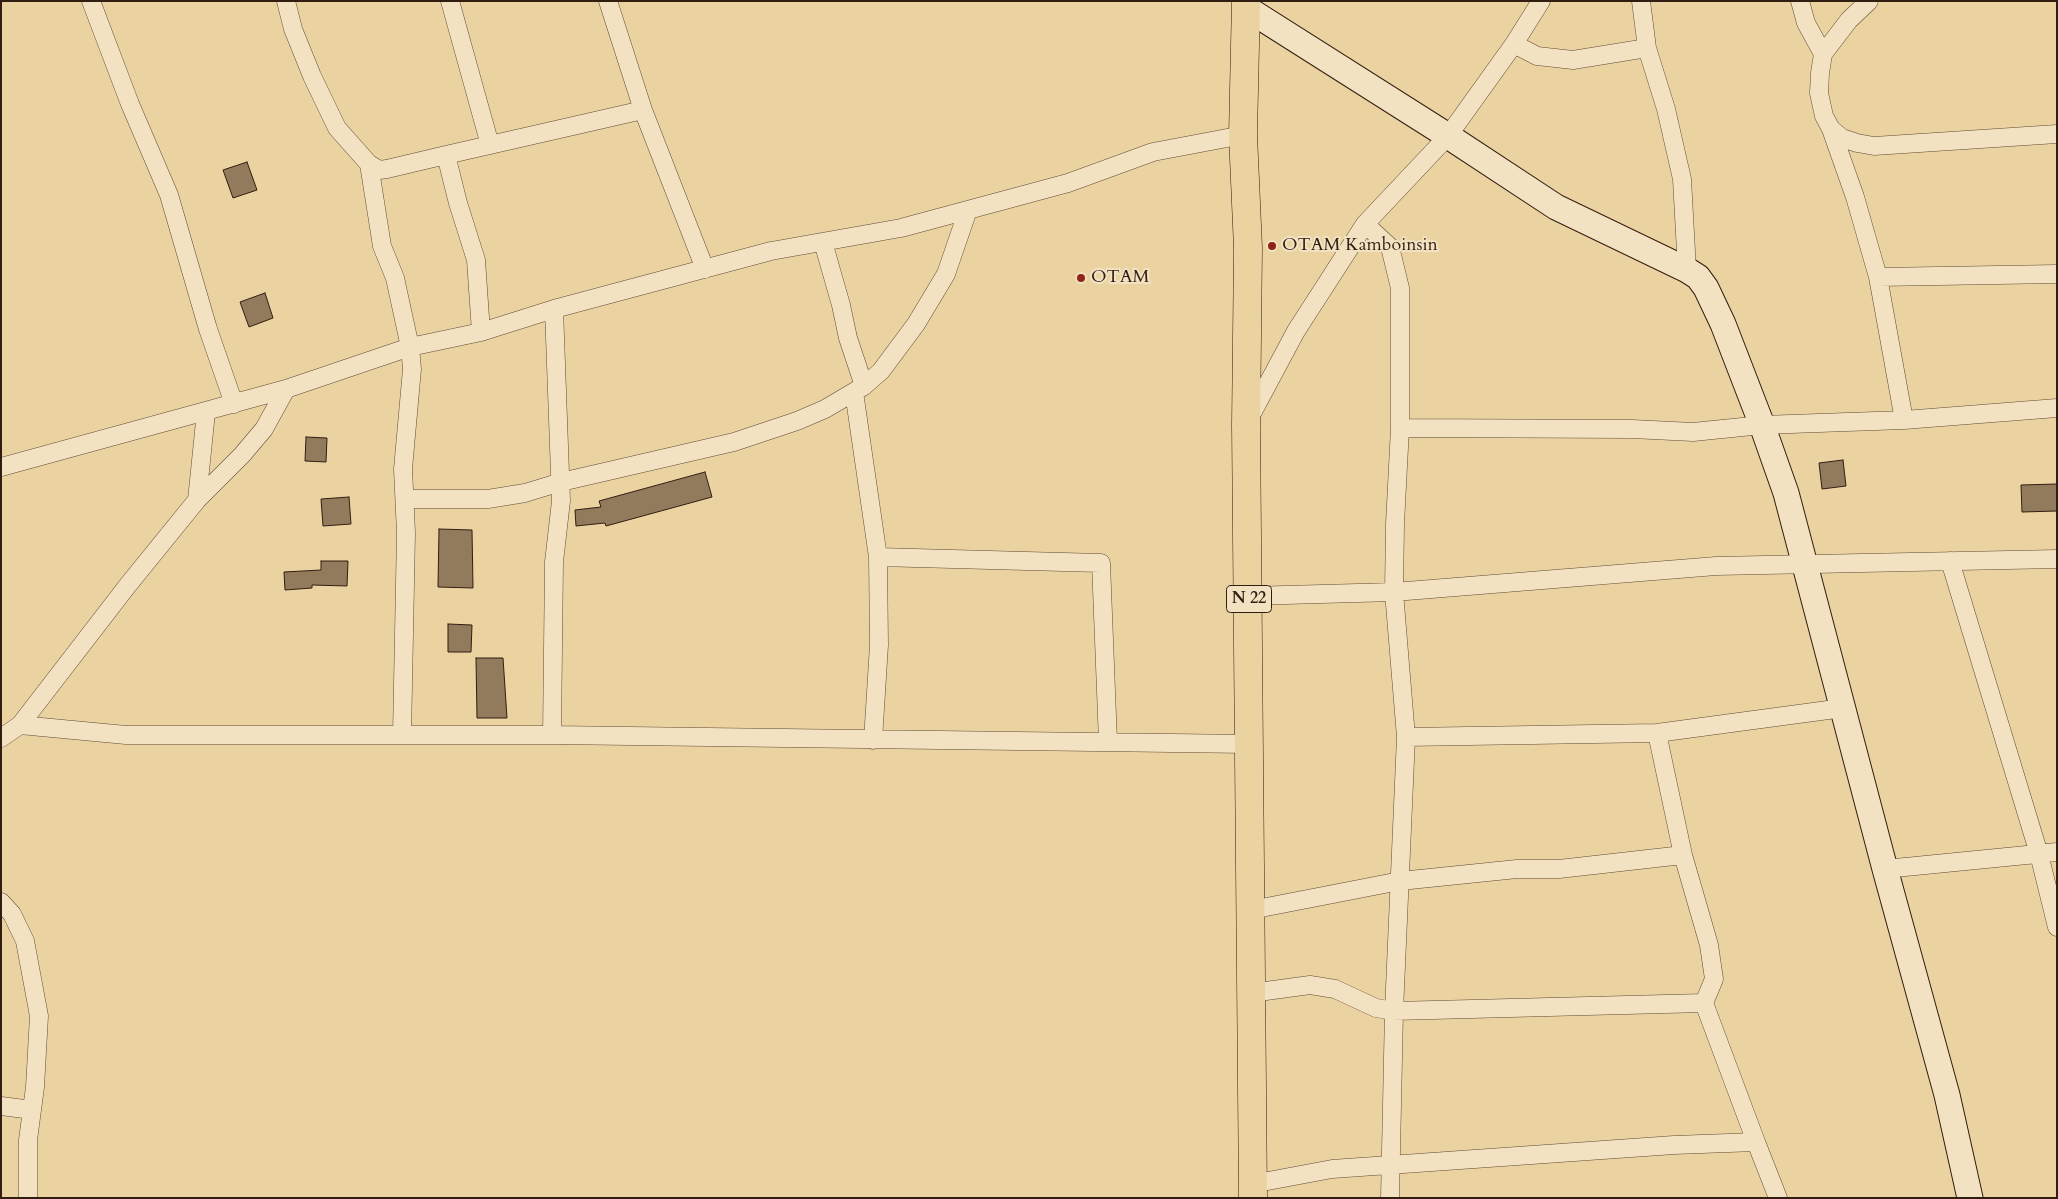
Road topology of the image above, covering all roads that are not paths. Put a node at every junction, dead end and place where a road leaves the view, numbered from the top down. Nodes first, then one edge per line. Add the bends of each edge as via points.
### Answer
1 (91, 1) edge
2 (286, 1) edge
3 (450, 1) edge
4 (608, 1) edge
5 (1541, 1) edge
6 (1641, 1) edge
7 (1800, 1) edge
8 (1869, 1) edge
9 (1246, 5) edge
10 (1514, 44) junction
11 (1647, 48) junction
12 (1823, 54) junction
13 (643, 110) junction
14 (1831, 129) junction
15 (2057, 134) edge
16 (1242, 135) junction
17 (1448, 136) junction
18 (490, 146) junction
19 (446, 155) junction
20 (369, 164) junction
21 (968, 210) junction
22 (1365, 224) junction
23 (824, 242) junction
24 (705, 269) junction
25 (1687, 270) junction
26 (2057, 274) edge
27 (1878, 277) junction
28 (554, 309) junction
29 (482, 332) junction
30 (410, 347) junction
31 (286, 389) junction
32 (859, 389) junction
33 (234, 404) junction
34 (2057, 408) edge
35 (206, 412) junction
36 (1904, 420) junction
37 (1246, 425) junction
38 (1762, 425) junction
39 (1400, 428) junction
40 (1, 467) edge
41 (561, 482) junction
42 (405, 499) junction
43 (197, 500) junction
44 (878, 557) junction
45 (2057, 559) edge
46 (1950, 560) junction
47 (1806, 564) junction
48 (1394, 592) junction
49 (1249, 596) junction
50 (1843, 708) junction
51 (20, 725) junction
52 (1657, 733) junction
53 (402, 735) junction
54 (552, 735) junction
55 (1406, 737) junction
56 (1, 738) edge
57 (873, 740) junction
58 (1108, 742) junction
59 (1249, 744) junction
60 (2057, 852) edge
61 (2039, 854) junction
62 (1683, 855) junction
63 (1885, 869) junction
64 (1400, 881) junction
65 (1, 902) edge
66 (1250, 910) junction
67 (2057, 927) edge
68 (1251, 993) junction
69 (1704, 1003) junction
70 (1394, 1011) junction
71 (1, 1106) edge
72 (32, 1110) junction
73 (1756, 1142) junction
74 (1390, 1164) junction
75 (1253, 1191) edge
76 (28, 1198) edge
77 (1390, 1198) edge
78 (1778, 1198) edge
79 (1970, 1198) edge

1 - 33 street via 169,196
2 - 20 street via 296,37 337,128
3 - 18 street
4 - 13 street
5 - 10 street
6 - 11 street
7 - 12 street via 1806,22
8 - 12 street via 1848,20
9 - 16 main road, N 22
9 - 17 street
10 - 11 street via 1537,56 1573,60
10 - 17 street
11 - 25 street via 1666,109 1682,179
12 - 14 street via 1819,93 1824,116
13 - 18 street
13 - 24 street
14 - 15 street via 1842,138 1874,146
14 - 27 street
16 - 21 street via 1152,152 1068,184
16 - 37 main road, N 22 via 1248,248
17 - 22 street
17 - 25 street via 1556,207
18 - 19 street
19 - 20 street via 379,170
19 - 29 street via 476,260
20 - 30 street via 382,246 395,278
21 - 23 street via 902,228
21 - 32 street via 946,274 916,324 881,371
22 - 37 street via 1296,331
22 - 39 street via 1390,247 1400,288
23 - 24 street via 771,251
23 - 32 street
24 - 28 street
25 - 38 street via 1706,288
26 - 27 street
27 - 36 street
28 - 29 street
28 - 41 street
29 - 30 street
30 - 31 street
30 - 42 street via 412,384 403,469
31 - 33 street
31 - 43 street via 264,429
32 - 41 street via 818,412 734,442
32 - 44 street
33 - 35 street
34 - 36 street
35 - 40 street
35 - 43 street
36 - 38 street
37 - 49 main road, N 22
38 - 39 street via 1693,432
38 - 47 street
39 - 48 street
41 - 42 street via 525,493 488,498
41 - 54 street via 554,562
42 - 53 street
43 - 51 street
44 - 57 street via 879,645
44 - 58 street via 1101,563
45 - 46 street
46 - 47 street
46 - 61 street
47 - 48 street via 1663,569
47 - 50 street
48 - 49 street
48 - 55 street
49 - 59 main road, N 22
50 - 52 street
50 - 63 street
51 - 53 street via 126,734
51 - 56 street
52 - 55 street
52 - 62 street
53 - 54 street
54 - 57 street
55 - 64 street
57 - 58 street
58 - 59 street
59 - 66 main road, N 22
60 - 61 street
61 - 63 street
61 - 67 street
62 - 64 street via 1559,869 1517,869
62 - 69 street via 1710,945 1714,979
63 - 79 street via 1947,1095
64 - 66 street
64 - 70 street
65 - 72 street via 12,914 26,941 34,979 39,1016
66 - 68 main road, N 22
68 - 70 street via 1310,985 1335,989 1376,1008
68 - 75 main road, N 22
69 - 70 street
69 - 73 street
70 - 74 street
71 - 72 street
72 - 76 street via 28,1140
73 - 74 street
73 - 78 street
74 - 75 street via 1332,1169
74 - 77 street

